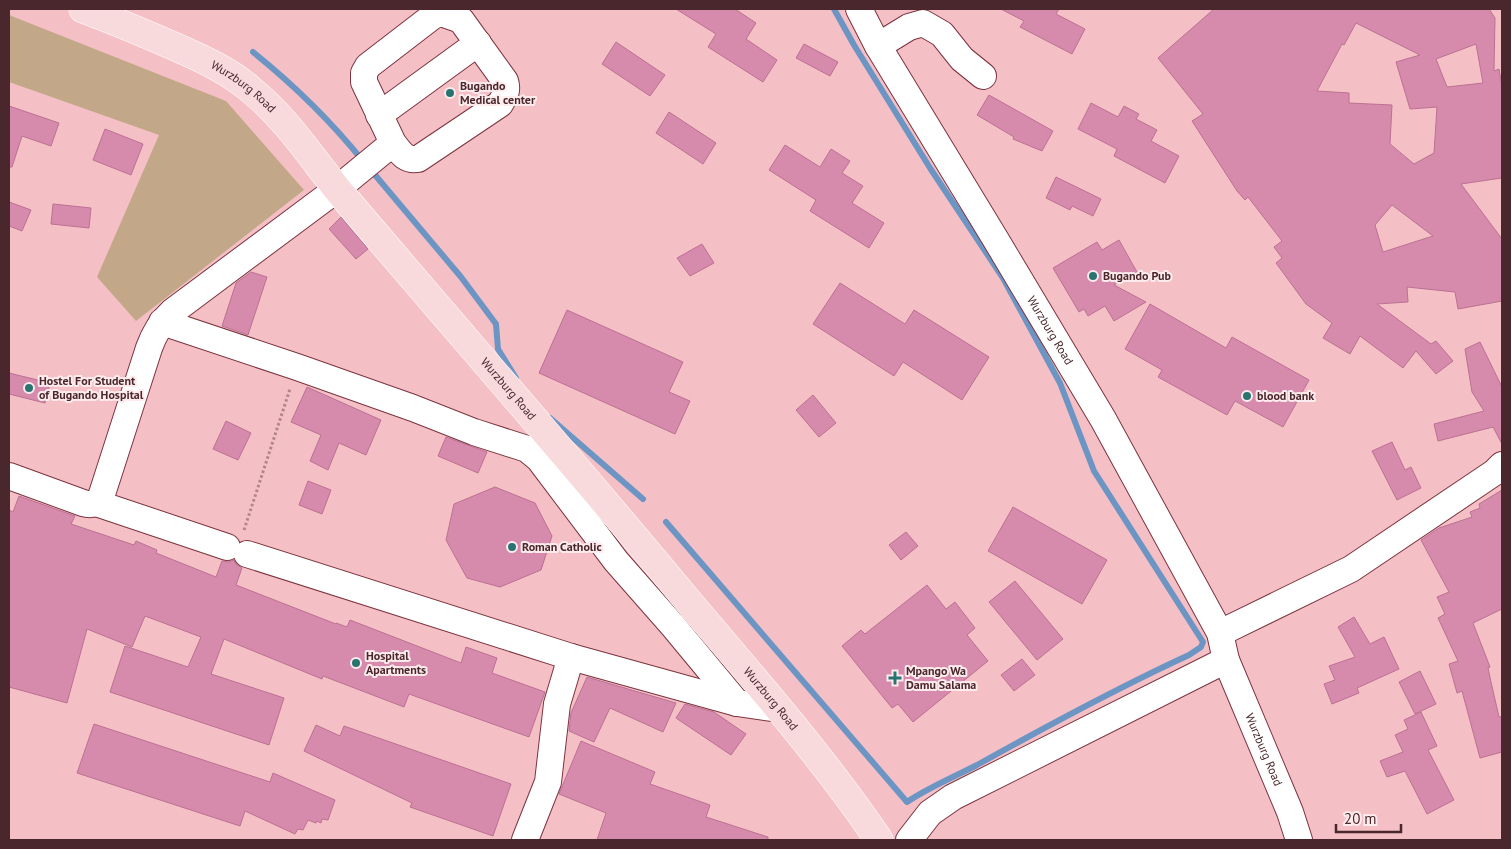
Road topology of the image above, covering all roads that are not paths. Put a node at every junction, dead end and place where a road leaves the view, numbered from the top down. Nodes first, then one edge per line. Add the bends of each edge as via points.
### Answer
1 (83, 9) edge
2 (859, 9) edge
3 (478, 43) junction
4 (878, 46) junction
5 (983, 76) dead end
6 (379, 115) junction
7 (393, 143) junction
8 (337, 189) junction
9 (162, 322) junction
10 (1502, 465) edge
11 (9, 476) edge
12 (96, 503) junction
13 (1220, 633) junction
14 (571, 657) junction
15 (1226, 660) junction
16 (737, 703) junction
17 (779, 709) junction
18 (524, 840) edge
19 (879, 840) edge
20 (909, 840) edge
21 (1299, 840) edge

1 - 8 main road, Wurzburg Road via 196,56 250,88 270,106
2 - 4 street, Wurzburg Road
3 - 6 street
3 - 6 street via 461,20 441,13 432,16 368,66 364,73 364,82
3 - 7 street via 505,81 507,88 500,104 418,159 405,158
4 - 5 street via 922,23 942,34 962,59
4 - 13 street, Wurzburg Road via 1103,419
6 - 7 street
7 - 8 street
8 - 9 street
8 - 17 main road, Wurzburg Road
9 - 12 street via 148,348 102,494
9 - 16 street via 527,449 539,459 616,561
10 - 13 street via 1351,569
11 - 12 street via 83,503
12 - 14 street via 239,545
13 - 15 street, Wurzburg Road
14 - 16 street
14 - 18 street via 557,704 548,782
15 - 20 street via 953,798 930,813
15 - 21 street, Wurzburg Road
16 - 17 street
17 - 19 main road, Wurzburg Road

